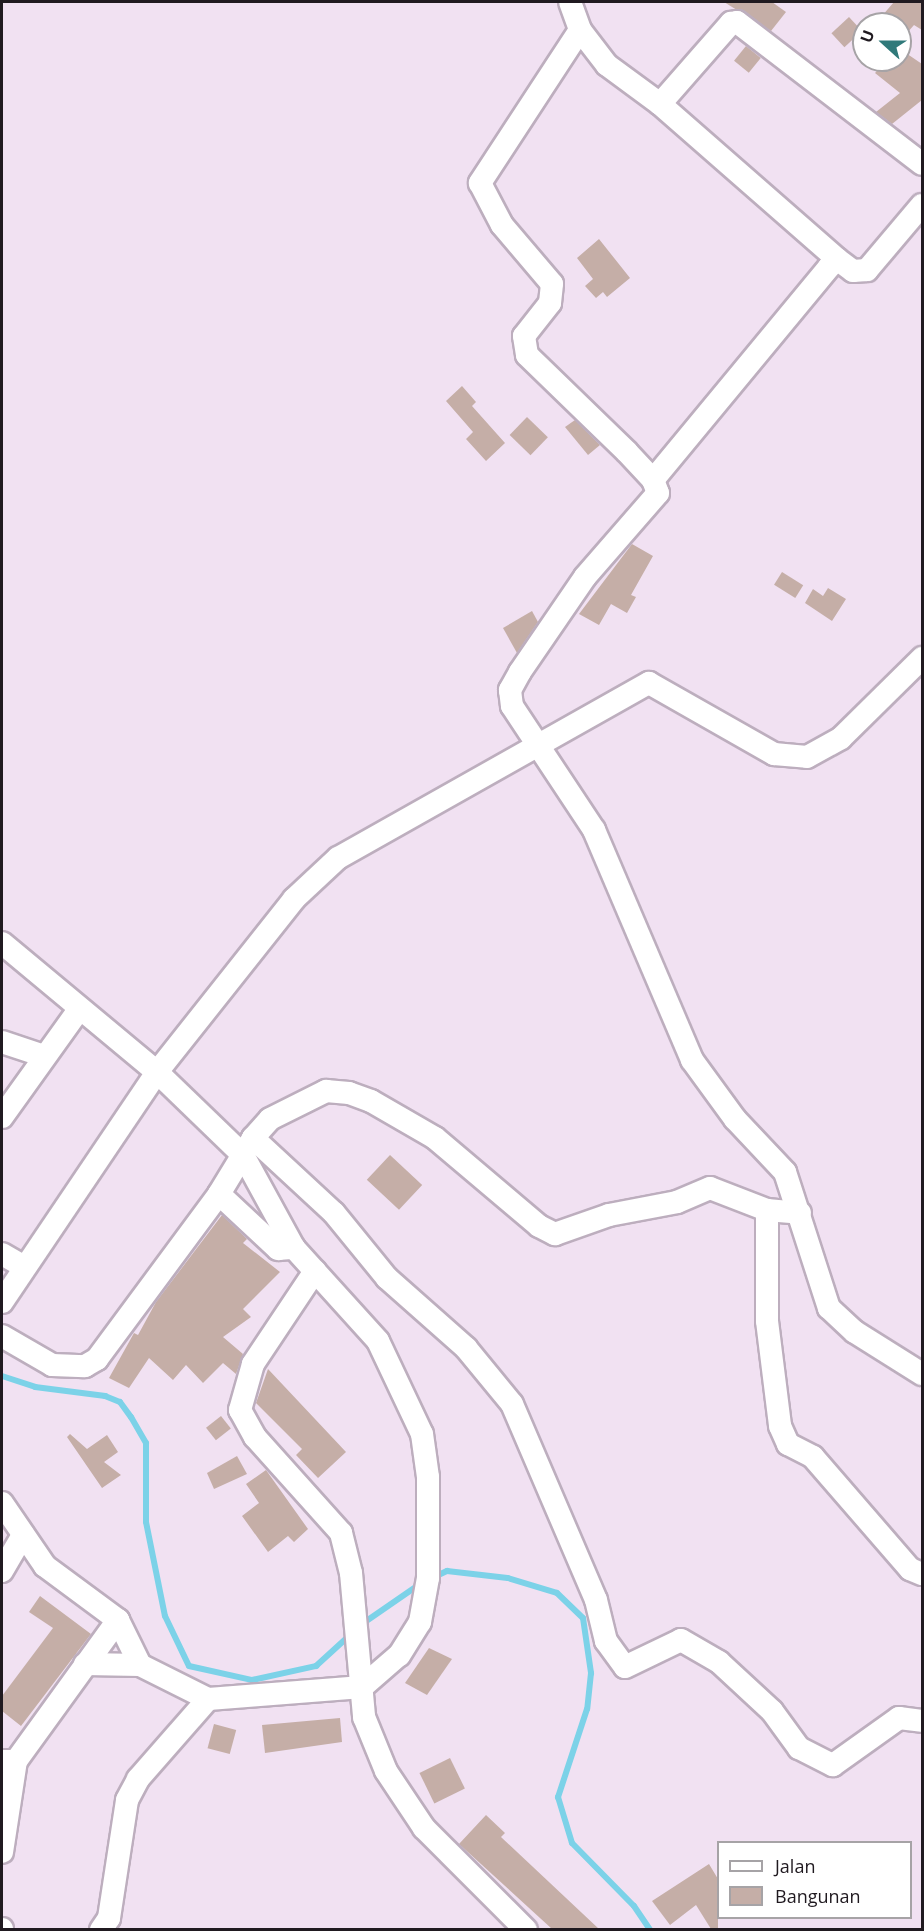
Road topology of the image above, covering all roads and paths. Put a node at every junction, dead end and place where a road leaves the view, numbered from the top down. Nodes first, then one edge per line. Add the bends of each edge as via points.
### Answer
1 (570, 2) edge
2 (580, 30) junction
3 (660, 104) junction
4 (922, 164) edge
5 (922, 205) edge
6 (837, 259) junction
7 (653, 480) junction
8 (922, 658) edge
9 (538, 748) junction
10 (2, 943) edge
11 (78, 1011) junction
12 (2, 1042) edge
13 (44, 1056) junction
14 (157, 1072) junction
15 (2, 1117) edge
16 (248, 1146) junction
17 (219, 1194) junction
18 (767, 1210) junction
19 (800, 1213) junction
20 (294, 1248) junction
21 (2, 1254) edge
22 (23, 1266) junction
23 (315, 1271) junction
24 (2, 1302) edge
25 (2, 1336) edge
26 (922, 1374) edge
27 (2, 1503) edge
28 (23, 1535) junction
29 (2, 1571) edge
30 (922, 1574) edge
31 (118, 1620) junction
32 (85, 1664) junction
33 (140, 1665) junction
34 (362, 1688) junction
35 (208, 1699) junction
36 (922, 1722) edge
37 (9, 1761) edge
38 (2, 1841) edge
39 (101, 1929) edge
40 (526, 1929) edge

1 - 2 street
2 - 3 street via 607,64
2 - 7 street via 480,183 502,225 552,284 550,303 524,336 527,355
3 - 4 street via 731,23 737,22
3 - 6 street
5 - 6 street via 867,270 853,270
6 - 7 street
7 - 9 street via 658,493 653,502 585,577 510,690 517,716
8 - 9 street via 841,738 807,757 774,754 649,683
9 - 14 street via 338,858 294,899
9 - 19 street via 594,830 692,1060 735,1119 785,1172
10 - 11 street
11 - 13 street
11 - 14 street
12 - 13 street
13 - 15 street
14 - 16 street
14 - 22 street
16 - 17 street
16 - 18 street via 270,1119 307,1097 349,1092 435,1138 539,1226 555,1234 609,1215 677,1202 711,1188
16 - 20 street
16 - 36 street via 334,1213 387,1278 452,1334 512,1404 596,1600 606,1641 625,1667 681,1640 719,1662 772,1711 799,1748 833,1765 899,1718
17 - 20 street via 278,1249
17 - 25 street via 97,1359 85,1366 52,1365
18 - 19 street
18 - 30 street via 767,1321 780,1426 788,1444 813,1457 910,1569
19 - 26 street via 816,1277 829,1308 855,1332
20 - 23 street
21 - 22 street
22 - 24 street
23 - 34 street via 378,1341 422,1434 428,1477 428,1586 420,1622 399,1655
23 - 34 street via 253,1364 240,1410 255,1437 341,1533 348,1552
27 - 28 street
28 - 29 street
28 - 31 street via 45,1566
31 - 32 street
31 - 33 street
32 - 33 street
32 - 37 street
33 - 35 street
34 - 35 street
34 - 40 street via 372,1743 401,1797 459,1866
35 - 39 street via 138,1779 127,1800 109,1918
37 - 38 street

